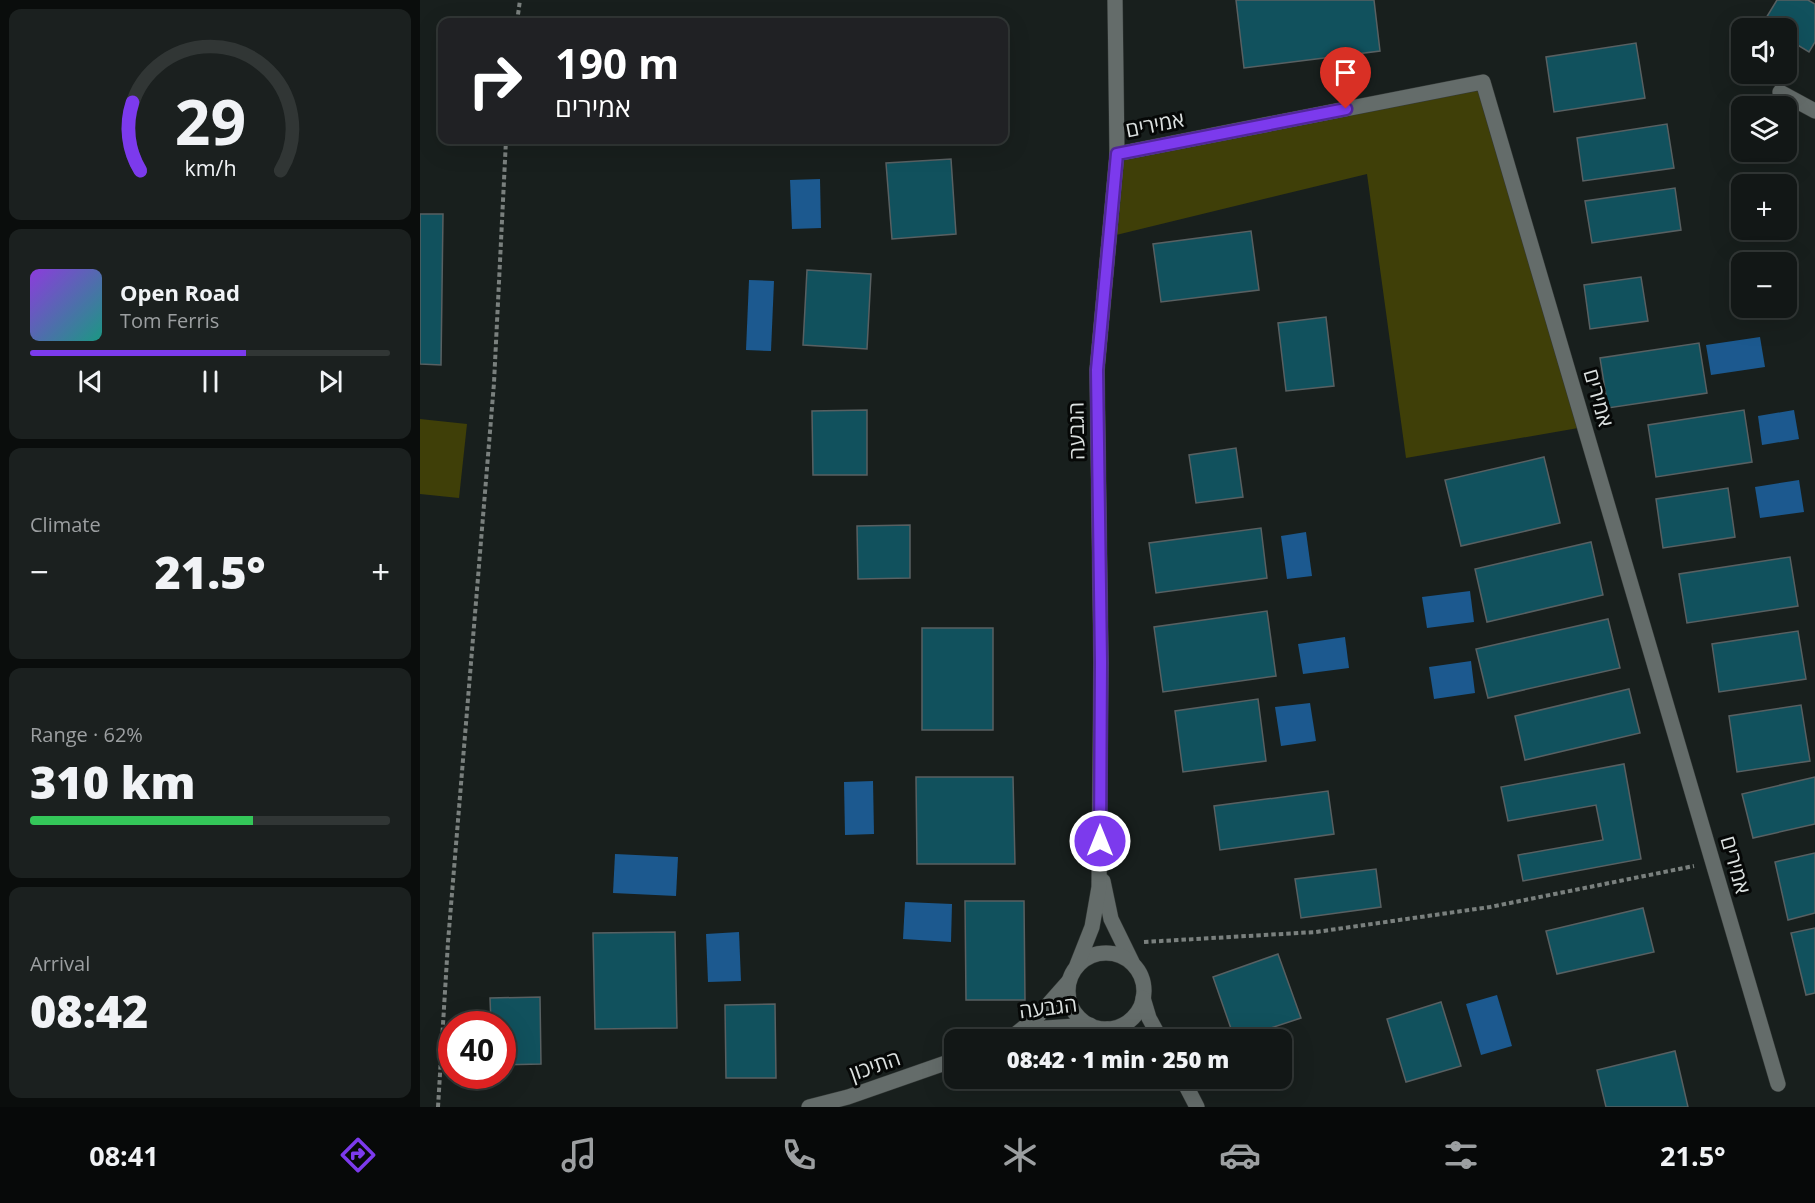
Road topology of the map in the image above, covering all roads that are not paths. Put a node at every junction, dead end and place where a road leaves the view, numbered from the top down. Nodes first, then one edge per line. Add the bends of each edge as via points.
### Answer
1 (1115, 0) edge
2 (1780, 92) dead end
3 (1815, 111) edge
4 (1117, 154) junction
5 (1100, 863) junction
6 (1132, 963) junction
7 (1077, 965) junction
8 (1069, 981) junction
9 (1143, 998) junction
10 (1090, 1025) junction
11 (1020, 1029) edge
12 (1042, 1029) edge
13 (1107, 1029) joint
14 (1155, 1029) edge
15 (944, 1063) edge
16 (1778, 1084) dead end
17 (1187, 1089) edge
18 (809, 1107) edge
19 (1197, 1107) edge

1 - 4 street, הגבעה
2 - 3 street
4 - 5 street, הגבעה via 1097,370
4 - 16 street, אמירים via 1483,82
5 - 6 street, הגבעה via 1111,919
5 - 7 street, הגבעה via 1092,927
6 - 7 street via 1116,954 1098,953
6 - 9 street via 1140,973
7 - 8 street
8 - 10 street via 1069,1000 1074,1012
8 - 11 street, הגבעה via 1038,1016
9 - 13 street via 1130,1020
9 - 14 street
10 - 12 street, הגבעה
10 - 13 street
15 - 18 street, התיכון
17 - 19 street

